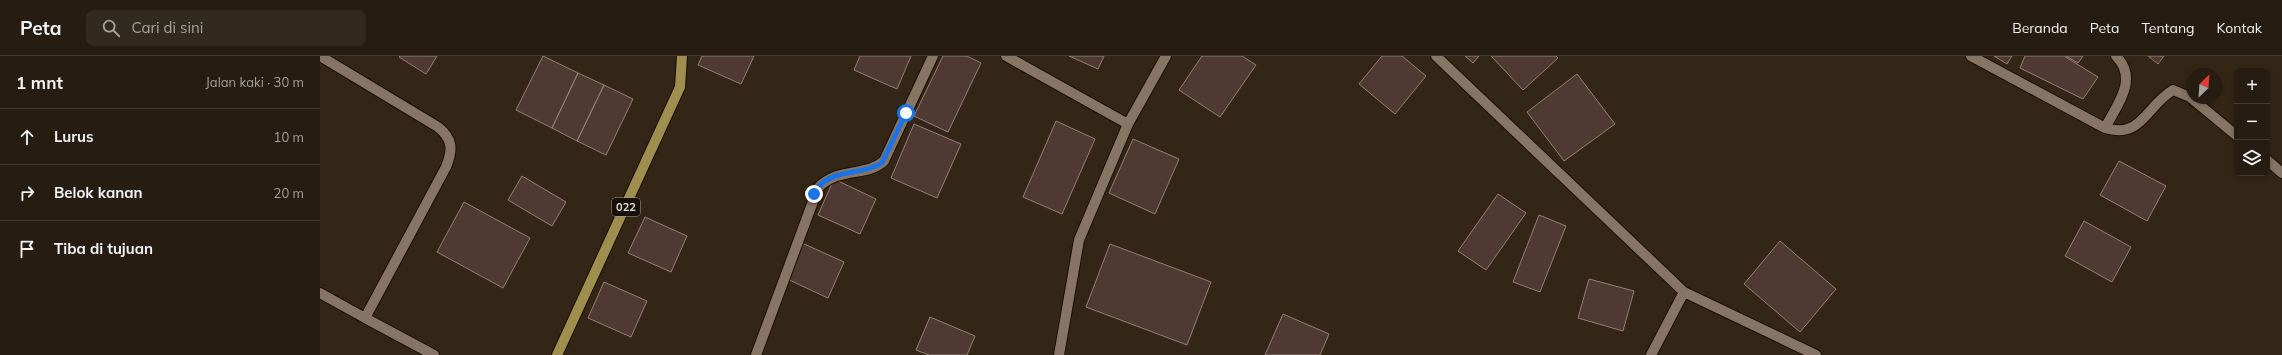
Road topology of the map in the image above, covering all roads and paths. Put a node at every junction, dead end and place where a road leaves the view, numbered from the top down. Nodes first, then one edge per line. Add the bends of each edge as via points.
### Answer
1 (320, 56) edge
2 (682, 56) edge
3 (933, 56) edge
4 (1006, 56) edge
5 (1166, 56) edge
6 (1436, 56) edge
7 (1971, 56) edge
8 (2116, 56) edge
9 (1128, 124) junction
10 (2105, 128) junction
11 (2234, 134) edge
12 (2270, 163) edge
13 (2282, 173) edge
14 (1684, 292) junction
15 (320, 293) edge
16 (365, 318) junction
17 (434, 355) edge
18 (557, 355) edge
19 (756, 355) edge
20 (1059, 355) edge
21 (1651, 355) edge
22 (1816, 355) edge

1 - 16 street via 438,127 445,133 452,147 446,167
2 - 18 main road, 022 via 680,87
3 - 19 street via 884,162 874,167 833,176 818,188
4 - 9 street
5 - 9 street
6 - 14 street
7 - 10 street
8 - 10 street via 2123,63 2128,76 2126,87
9 - 20 street via 1079,240
10 - 11 street via 2115,131 2131,129 2173,90 2190,97
12 - 13 street
14 - 21 street
14 - 22 street
15 - 16 street
16 - 17 street

